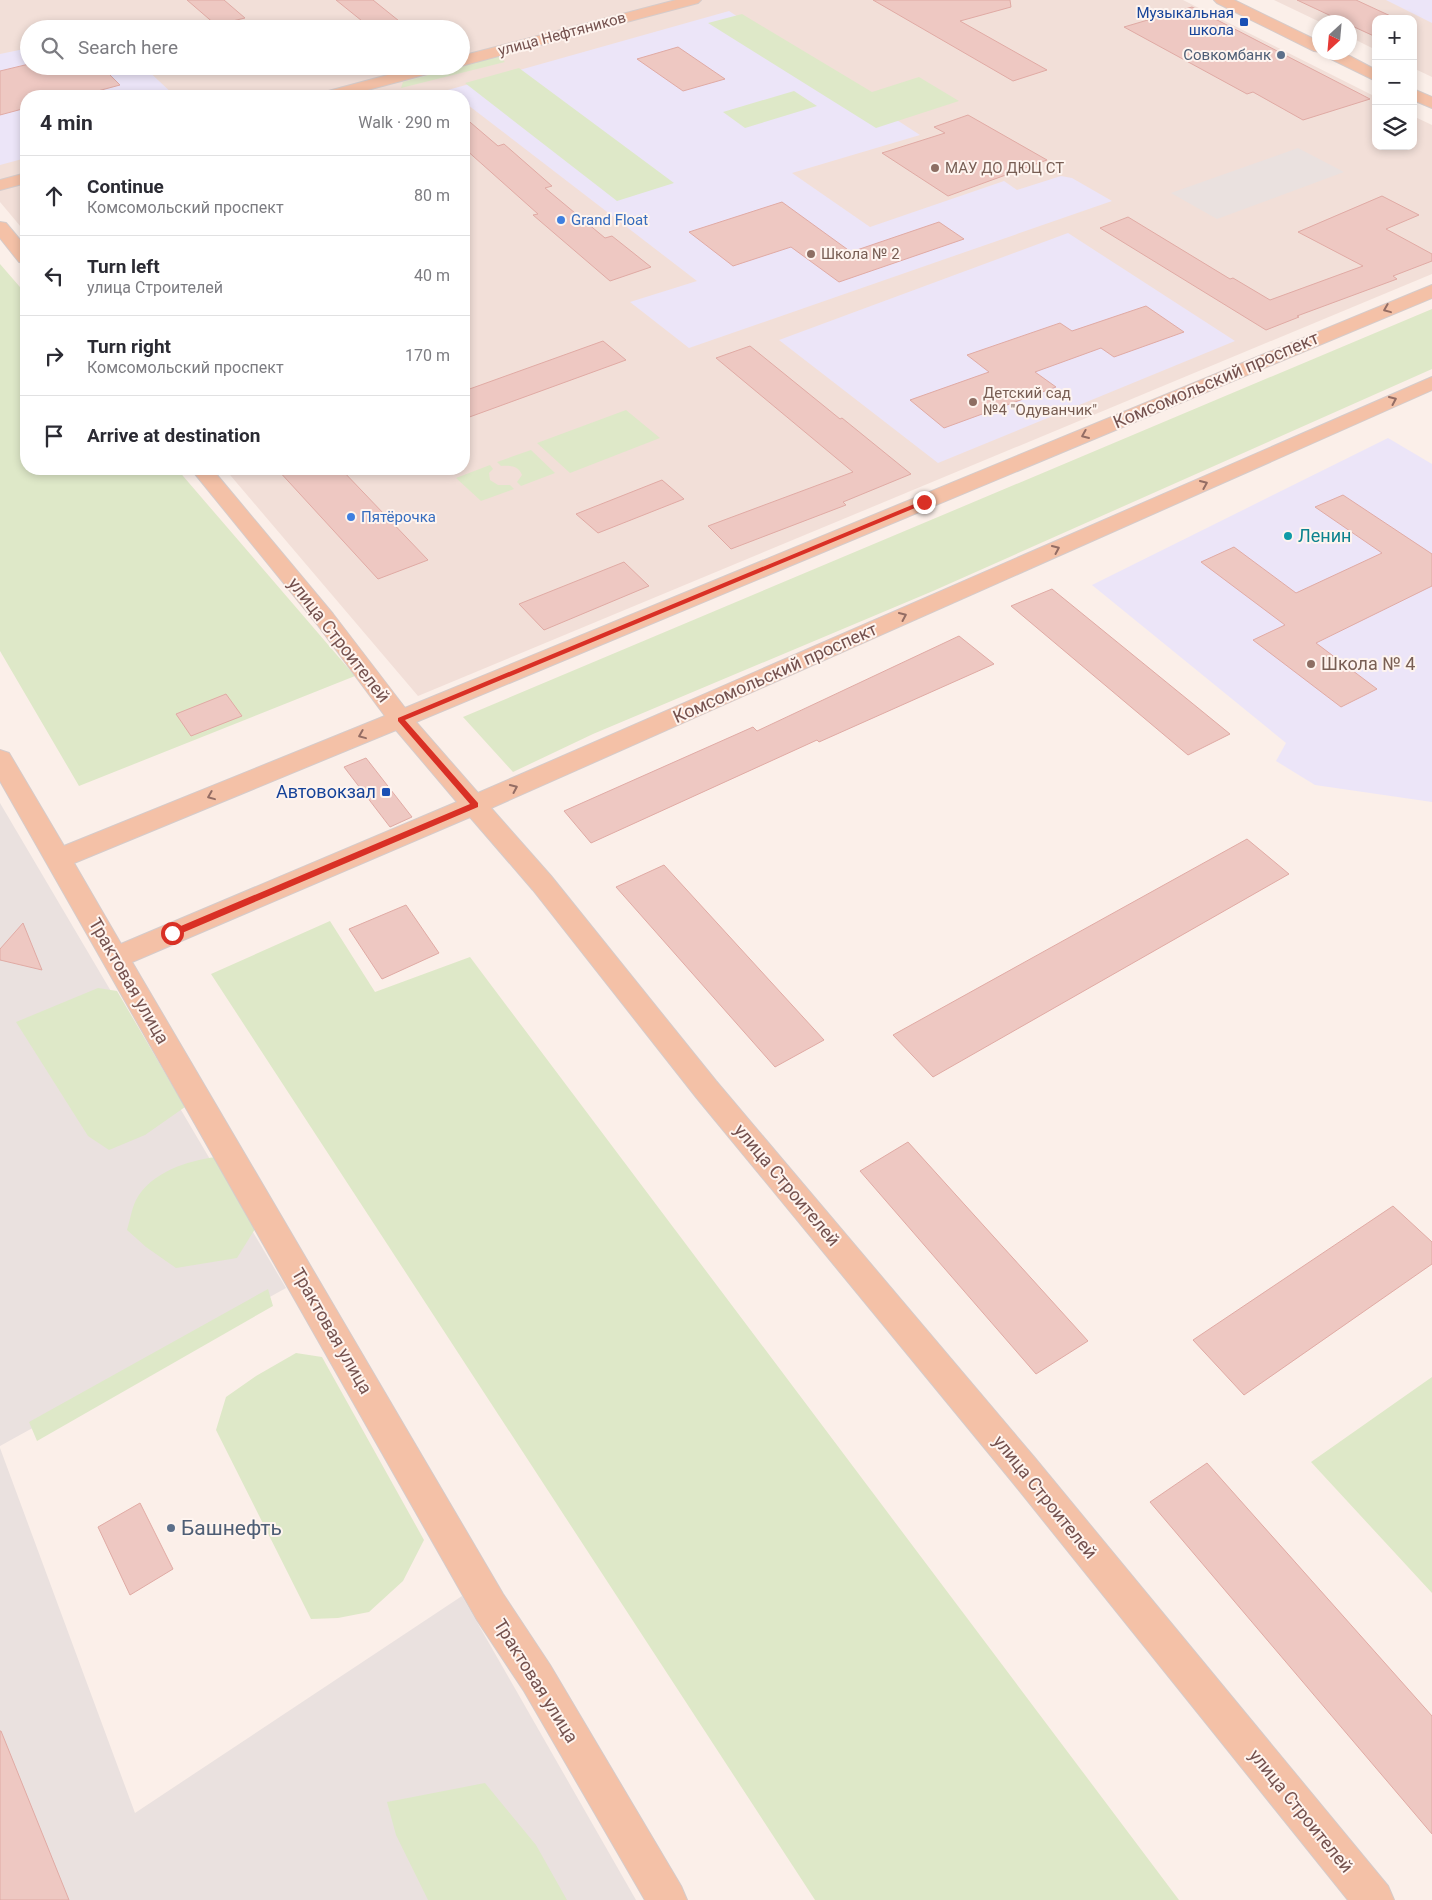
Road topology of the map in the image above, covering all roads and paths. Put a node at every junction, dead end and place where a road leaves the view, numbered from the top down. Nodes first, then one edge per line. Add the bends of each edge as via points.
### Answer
1 (693, 0) edge
2 (1222, 0) edge
3 (1312, 44) edge
4 (470, 58) edge
5 (1345, 60) edge
6 (1372, 74) edge
7 (406, 75) edge
8 (350, 90) edge
9 (1417, 96) edge
10 (1432, 103) edge
11 (20, 180) edge
12 (0, 185) edge
13 (0, 227) edge
14 (20, 251) edge
15 (1432, 291) edge
16 (1432, 383) edge
17 (206, 475) edge
18 (400, 720) junction
19 (0, 759) edge
20 (475, 805) junction
21 (58, 859) junction
22 (115, 958) junction
23 (667, 1900) edge
24 (1374, 1900) edge

1 - 4 main road, улица Нефтяников
2 - 3 main road
5 - 6 main road
7 - 8 main road
9 - 10 main road
11 - 12 main road
13 - 14 main road
15 -> 18 main road, Комсомольский проспект
20 -> 16 main road, Комсомольский проспект
17 - 18 main road, улица Строителей via 325,619
18 - 20 main road, улица Строителей
18 -> 21 main road, Комсомольский проспект
19 - 21 main road, Трактовая улица
20 - 22 main road, Комсомольский проспект
20 - 24 main road, улица Строителей
21 - 22 main road, Трактовая улица
22 - 23 main road, Трактовая улица via 490,1607 537,1678

